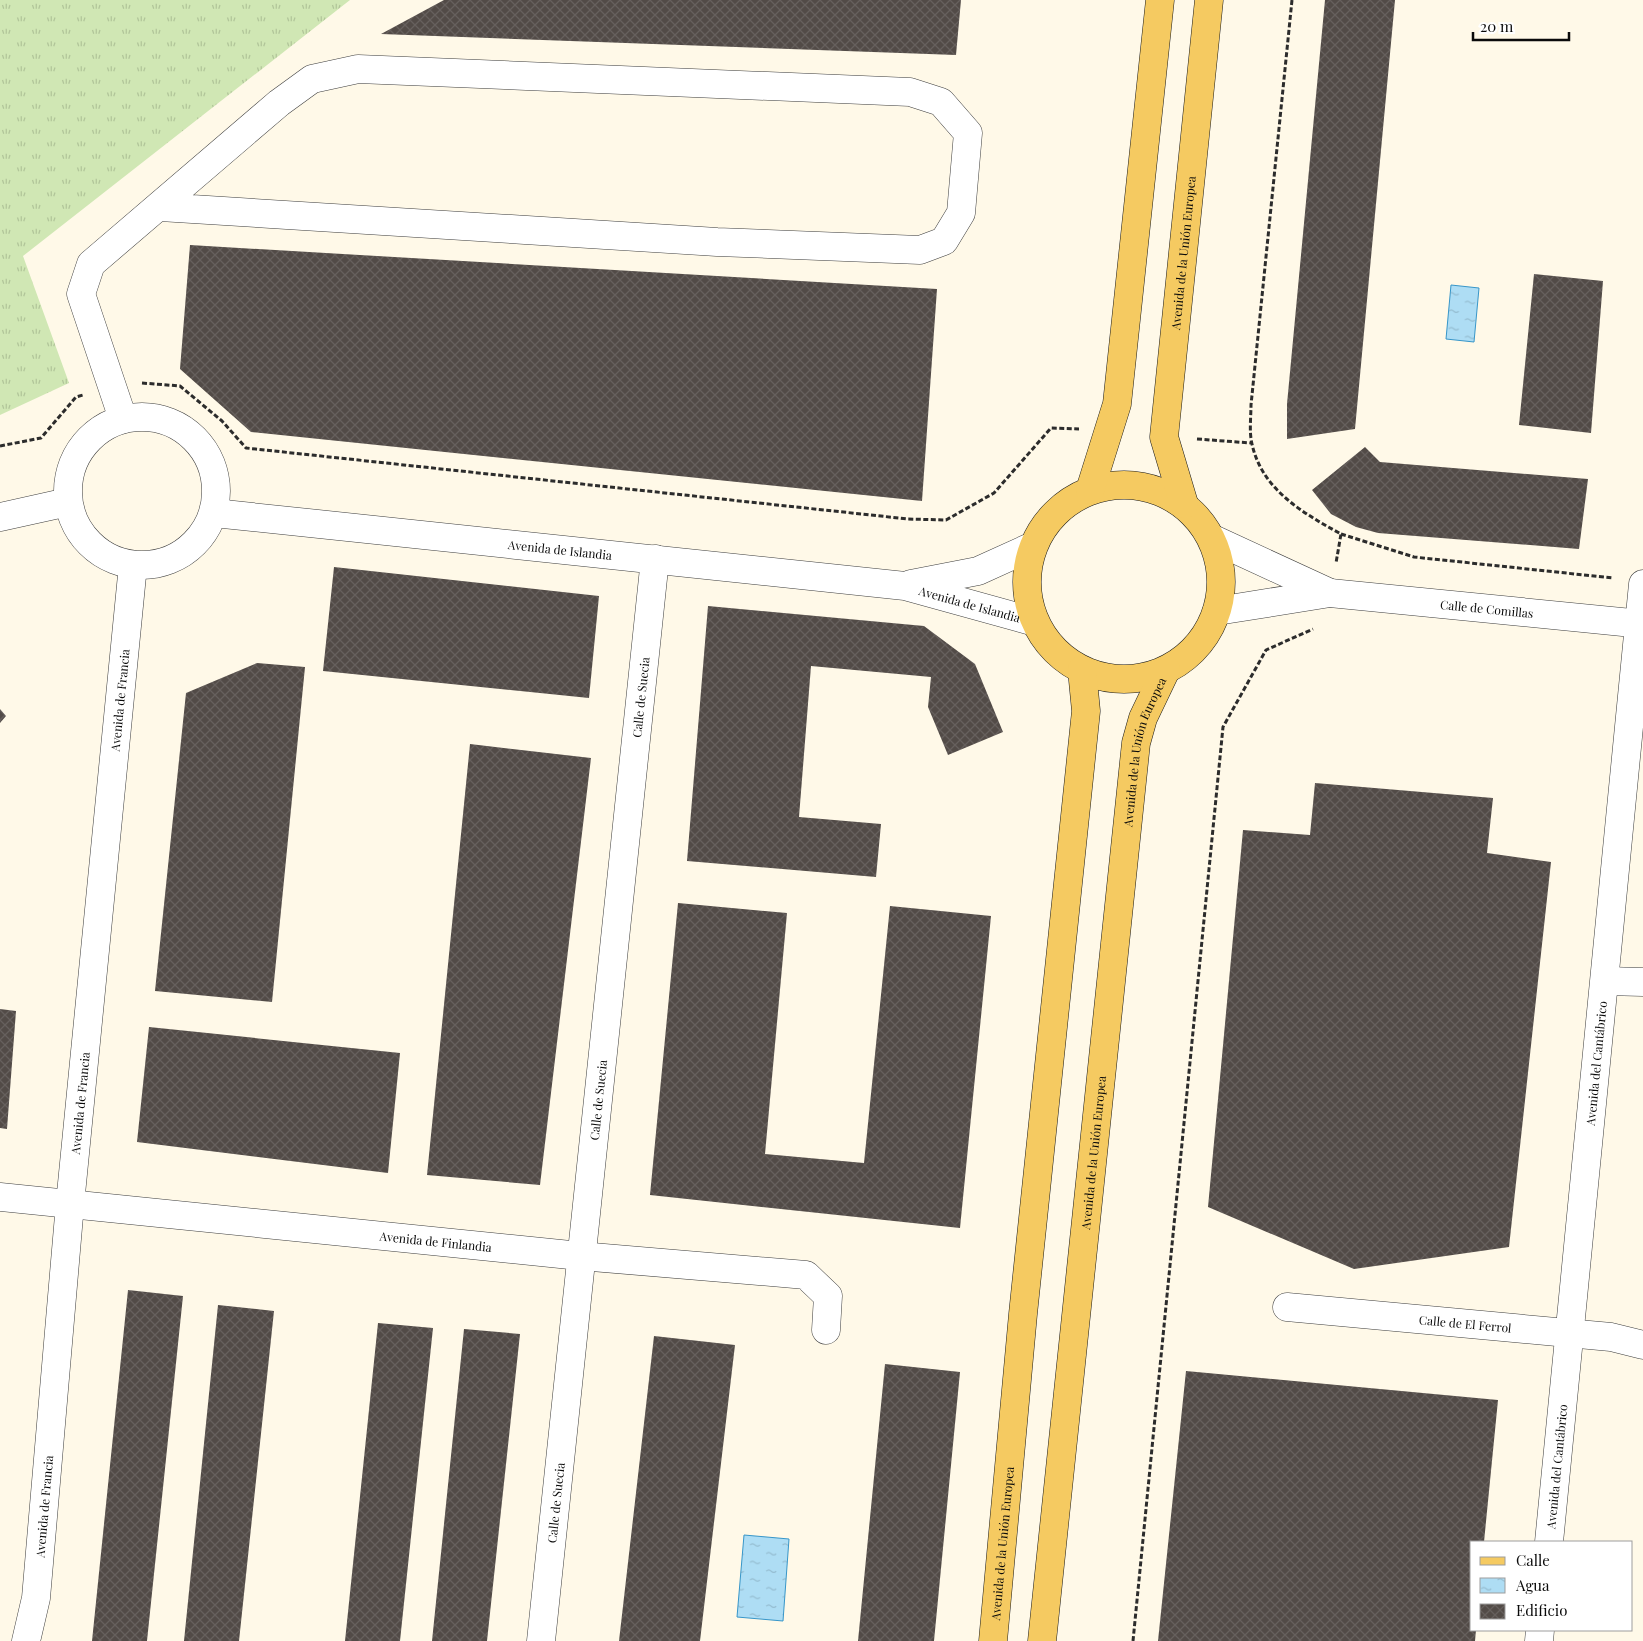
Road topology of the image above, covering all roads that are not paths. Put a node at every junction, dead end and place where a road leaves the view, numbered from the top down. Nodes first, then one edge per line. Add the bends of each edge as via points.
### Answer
1 (1160, 0) edge
2 (1209, 0) edge
3 (160, 207) junction
4 (123, 419) junction
5 (1090, 490) junction
6 (68, 502) junction
7 (1184, 504) junction
8 (214, 513) junction
9 (0, 517) edge
10 (1212, 539) junction
11 (1033, 546) junction
12 (655, 560) junction
13 (133, 565) junction
14 (1643, 584) edge
15 (905, 586) junction
16 (1330, 594) junction
17 (1217, 611) junction
18 (1035, 622) junction
19 (1641, 624) edge
20 (1082, 670) junction
21 (1166, 670) junction
22 (1605, 981) junction
23 (1643, 982) edge
24 (0, 1197) edge
25 (70, 1204) junction
26 (580, 1256) junction
27 (1286, 1307) dead end
28 (826, 1330) dead end
29 (1570, 1333) junction
30 (1643, 1345) edge
31 (1549, 1541) edge
32 (26, 1641) edge
33 (541, 1641) edge
34 (993, 1641) edge
35 (1042, 1641) edge

1 - 5 main road via 1116,404
2 - 7 main road, Avenida de la Unión Europea via 1164,437
3 - 3 street via 279,103 312,79 358,69 910,92 941,102 968,133 961,213 944,241 920,250 718,242
3 - 4 street via 91,264 81,294
4 - 6 street via 111,422 82,444 70,468
4 - 8 street via 144,415 177,424 202,444 216,473 218,493
5 - 7 main road via 1122,484 1155,489
5 - 11 main road via 1056,512 1042,528
6 - 9 street
6 - 13 street via 74,523 89,544 109,557
7 - 10 main road
8 - 12 street, Avenida de Islandia
8 - 13 street via 206,530 189,549 164,562
10 - 16 street, Calle de Comillas
10 - 17 main road via 1222,575
11 - 15 street, Avenida de Islandia via 978,571
11 - 18 main road via 1027,571 1027,597
12 - 15 street, Avenida de Islandia
12 - 26 street, Calle de Suecia
13 - 25 street, Avenida de Francia
14 - 19 street, Avenida del Cantábrico
15 - 18 street, Avenida de Islandia
16 - 17 street, Calle de Comillas
16 - 19 street, Calle de Comillas
17 - 21 main road via 1210,630 1198,646
18 - 20 main road via 1054,650
19 - 22 street, Avenida del Cantábrico
20 - 21 main road via 1124,680
20 - 34 main road, Avenida de la Unión Europea via 1086,711 1022,1314
21 - 35 main road, Avenida de la Unión Europea via 1143,718 1136,743
22 - 23 street
22 - 29 street, Avenida del Cantábrico
24 - 25 street, Avenida de Finlandia
25 - 26 street, Avenida de Finlandia
25 - 32 street, Avenida de Francia via 36,1598
26 - 28 street, Avenida de Finlandia via 806,1276 828,1296
26 - 33 street, Calle de Suecia
27 - 29 street, Calle de El Ferrol
29 - 30 street, Calle de El Ferrol via 1611,1336
29 - 31 street, Avenida del Cantábrico

